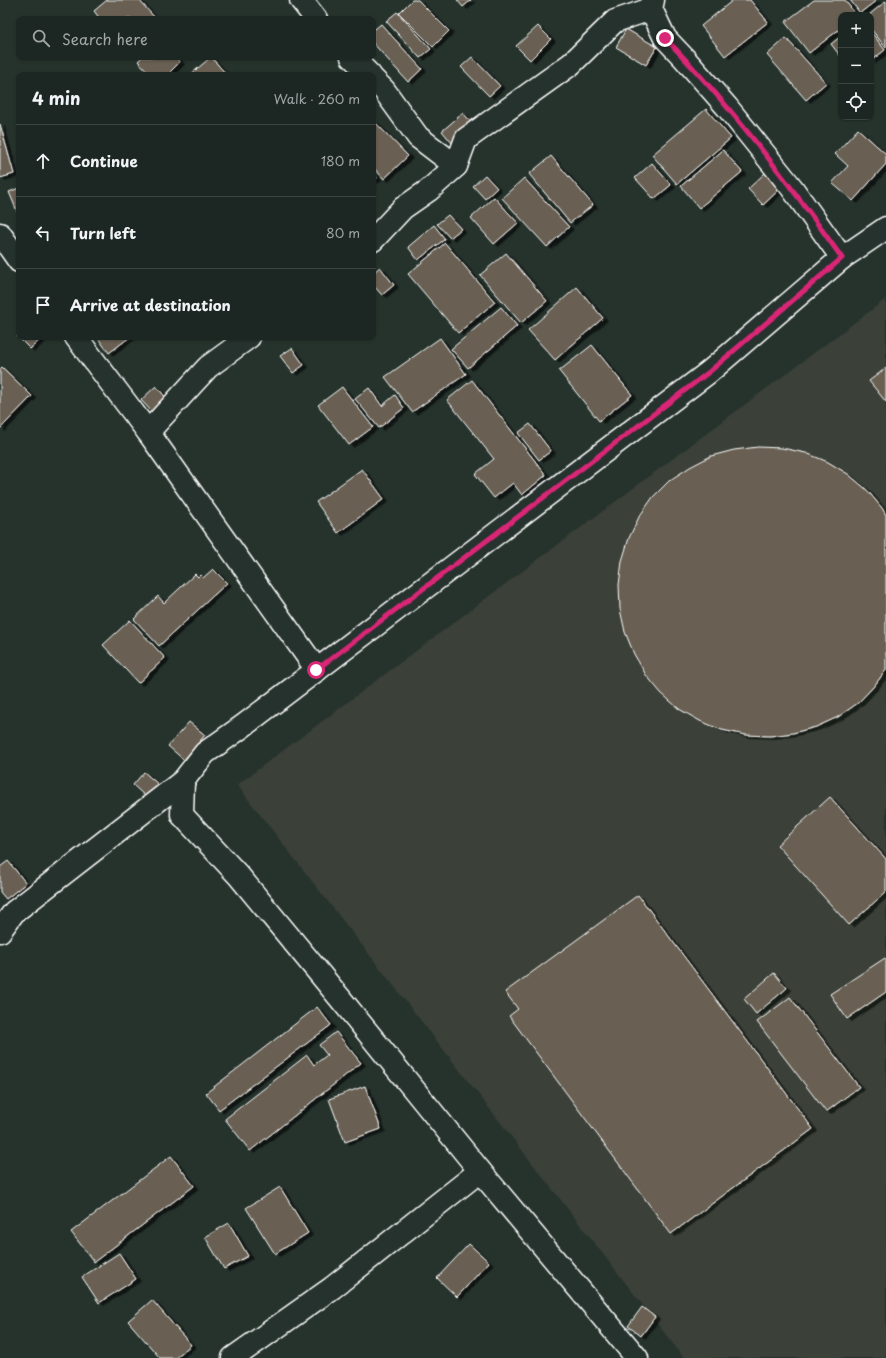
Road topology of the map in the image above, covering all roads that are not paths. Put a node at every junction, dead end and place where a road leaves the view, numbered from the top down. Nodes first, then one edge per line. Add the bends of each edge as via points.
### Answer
1 (301, 0) edge
2 (652, 4) edge
3 (314, 16) edge
4 (355, 60) edge
5 (367, 72) edge
6 (376, 82) edge
7 (456, 166) junction
8 (886, 228) edge
9 (0, 234) edge
10 (376, 237) edge
11 (16, 258) edge
12 (842, 258) junction
13 (78, 340) edge
14 (244, 340) edge
15 (148, 432) junction
16 (316, 670) junction
17 (182, 781) junction
18 (0, 931) edge
19 (480, 1171) junction
20 (233, 1358) edge
21 (637, 1358) edge

1 - 3 street
2 - 7 street via 615,21 571,64 466,139
2 - 12 street via 665,38 732,113 792,188
4 - 5 street
6 - 7 street via 418,137
7 - 10 street via 429,190 403,208
8 - 12 street
9 - 11 street
12 - 16 street via 709,372
13 - 15 street
14 - 15 street via 208,368
15 - 16 street
16 - 17 street via 205,753
17 - 18 street via 14,912
17 - 19 street via 182,816 240,876
19 - 20 street via 332,1288
19 - 21 street

